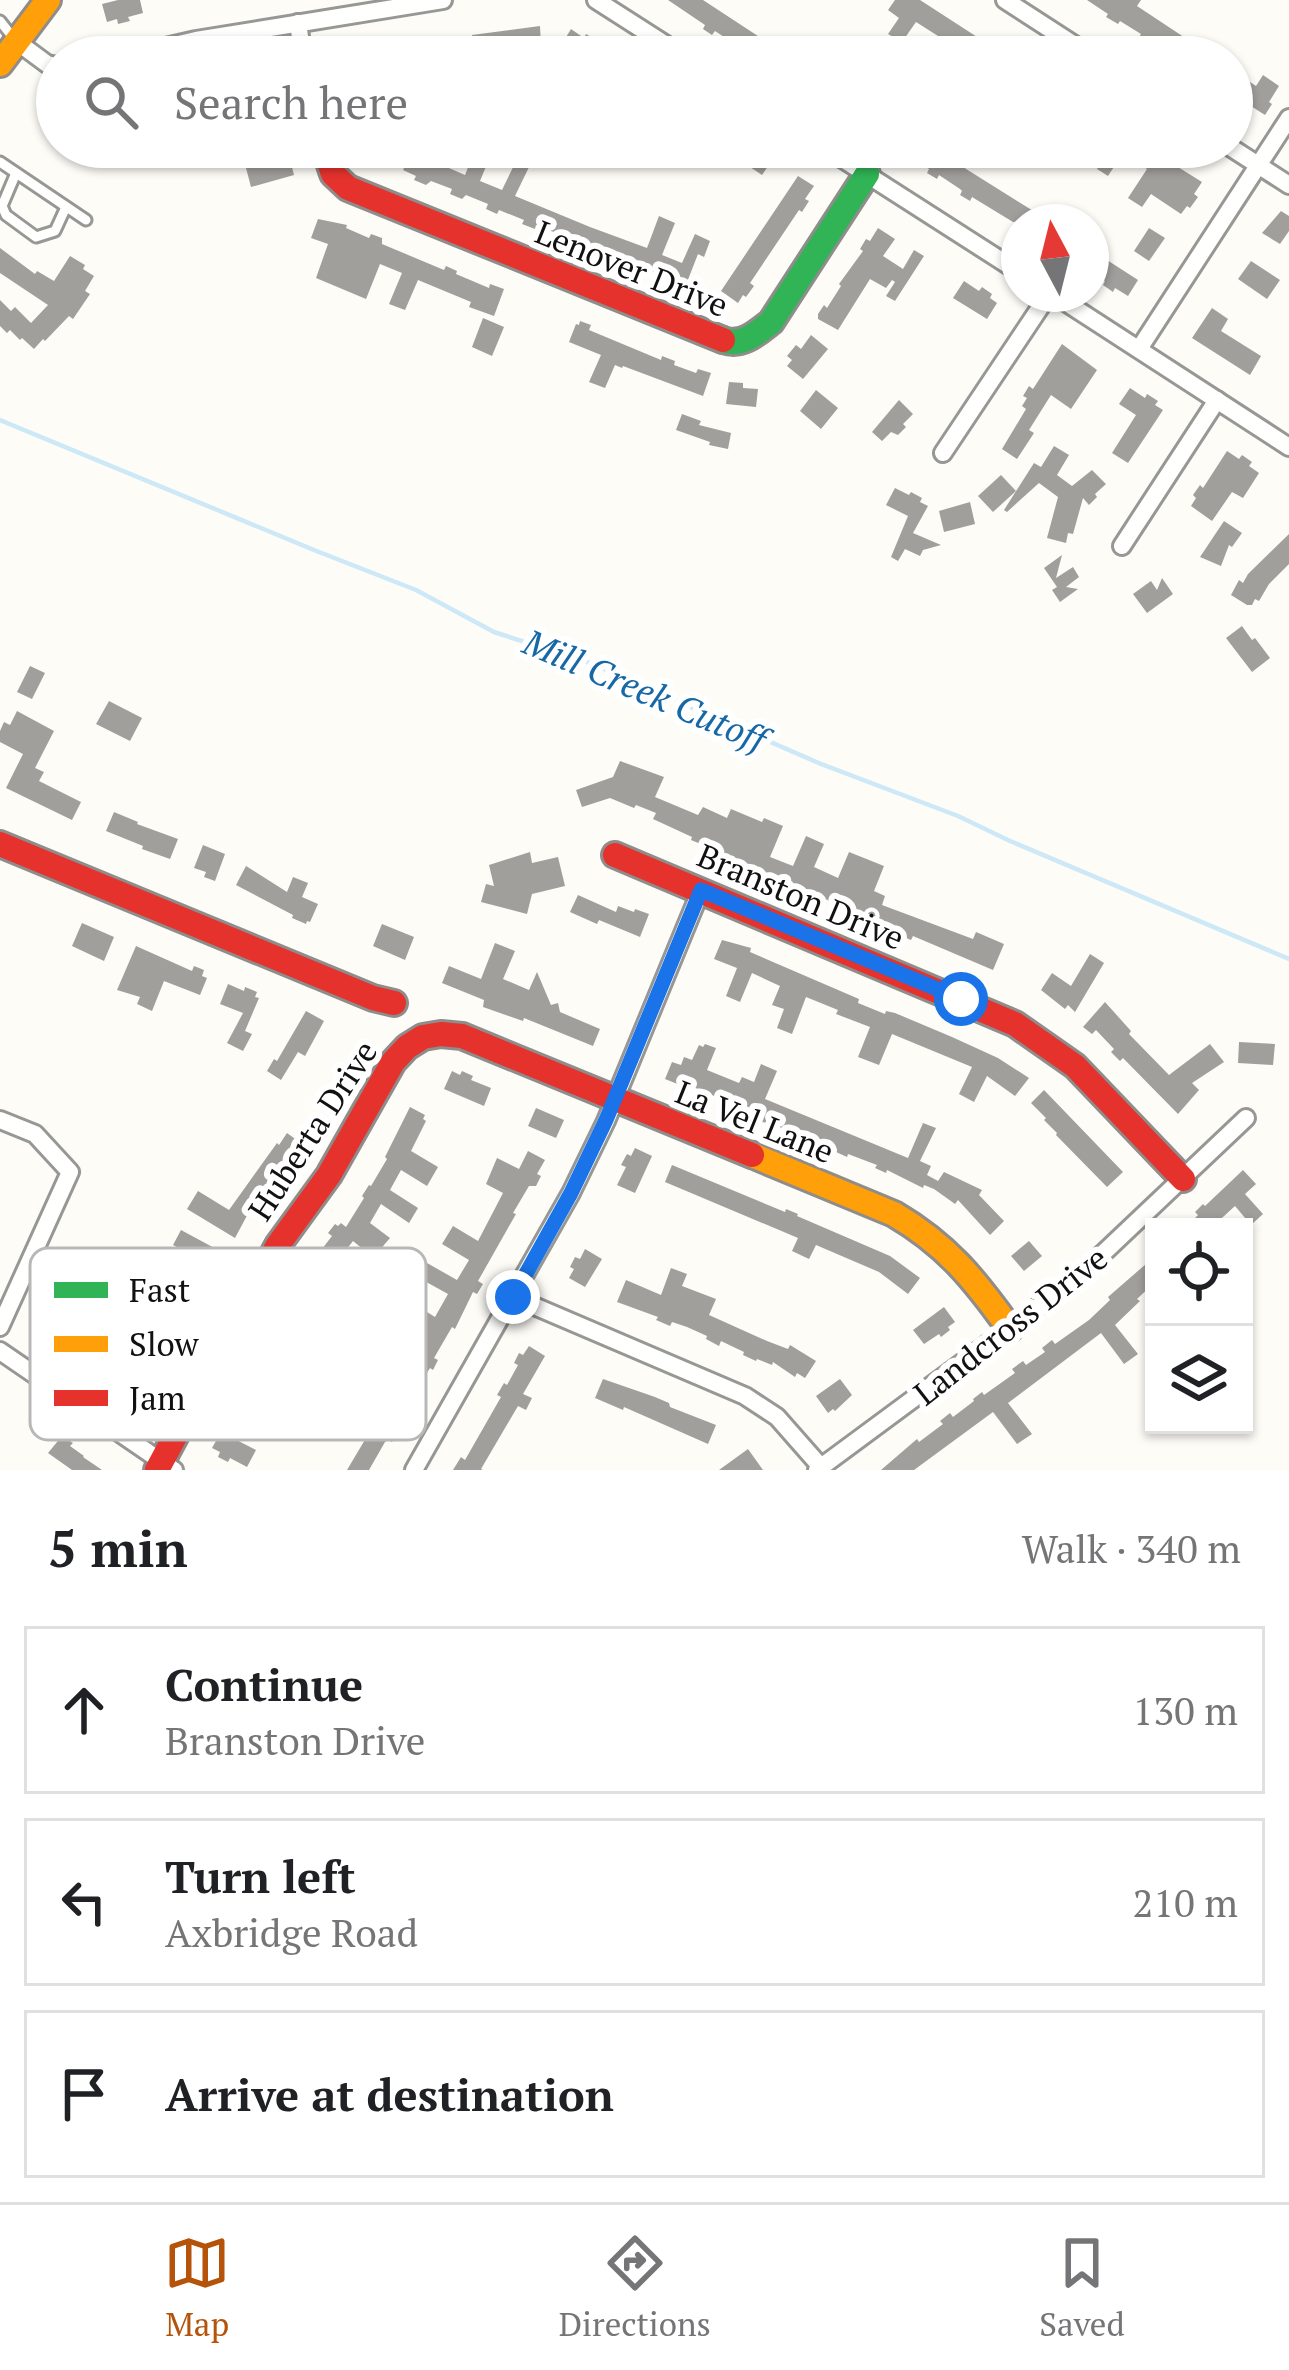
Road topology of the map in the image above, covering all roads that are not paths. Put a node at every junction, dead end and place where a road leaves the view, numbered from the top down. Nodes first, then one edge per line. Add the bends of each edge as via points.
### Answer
1 (48, 0) edge
2 (442, 0) edge
3 (596, 0) edge
4 (1005, 0) edge
5 (298, 23) junction
6 (8, 31) edge
7 (220, 36) edge
8 (300, 36) edge
9 (653, 36) edge
10 (1061, 36) edge
11 (36, 55) edge
12 (0, 64) edge
13 (1289, 118) edge
14 (0, 162) edge
15 (1253, 163) edge
16 (1258, 166) junction
17 (331, 168) edge
18 (856, 168) edge
19 (16, 173) junction
20 (867, 175) junction
21 (1289, 184) edge
22 (66, 207) junction
23 (86, 220) dead end
24 (1001, 261) edge
25 (1039, 312) edge
26 (1079, 312) edge
27 (1139, 350) junction
28 (1217, 400) junction
29 (1289, 447) edge
30 (944, 453) dead end
31 (1122, 546) dead end
32 (0, 844) edge
33 (615, 855) dead end
34 (701, 890) junction
35 (394, 1003) dead end
36 (436, 1033) joint
37 (615, 1098) junction
38 (1246, 1118) dead end
39 (0, 1120) edge
40 (1183, 1179) junction
41 (36, 1248) edge
42 (276, 1248) edge
43 (30, 1261) edge
44 (513, 1297) junction
45 (0, 1327) edge
46 (1010, 1329) junction
47 (0, 1351) edge
48 (30, 1372) edge
49 (126, 1440) edge
50 (178, 1440) edge
51 (164, 1467) edge
52 (819, 1468) edge
53 (414, 1470) edge

1 - 6 street
2 - 5 street
3 - 9 street
4 - 10 street
5 - 7 street
5 - 8 street
6 - 11 street
6 - 12 street
13 - 16 street
14 - 19 lane
15 - 16 street
16 - 21 street
16 - 27 street
17 - 20 street, Lenover Drive via 348,188 729,343 771,322
18 - 20 street
19 - 22 lane
19 - 22 lane via 2,206 36,237 55,231
20 - 24 street
22 - 23 lane
25 - 30 street
26 - 27 street
27 - 28 street
28 - 29 street
28 - 31 street
32 - 35 street
33 - 34 street, Branston Drive
34 - 37 street
34 - 40 street, Branston Drive via 1015,1024 1076,1066
36 - 37 street, La Vel Lane via 462,1036
36 - 42 street, Huberta Drive via 416,1038 392,1061 329,1175
37 - 44 street
37 - 46 street, La Vel Lane via 923,1229 969,1272
38 - 40 street, Landcross Drive
39 - 41 street via 35,1134 70,1172
40 - 46 street, Landcross Drive
43 - 45 street
44 - 52 street via 745,1396 777,1417
44 - 53 street
46 - 52 street, Landcross Drive
47 - 48 street
49 - 51 street
50 - 51 street, Huberta Drive

